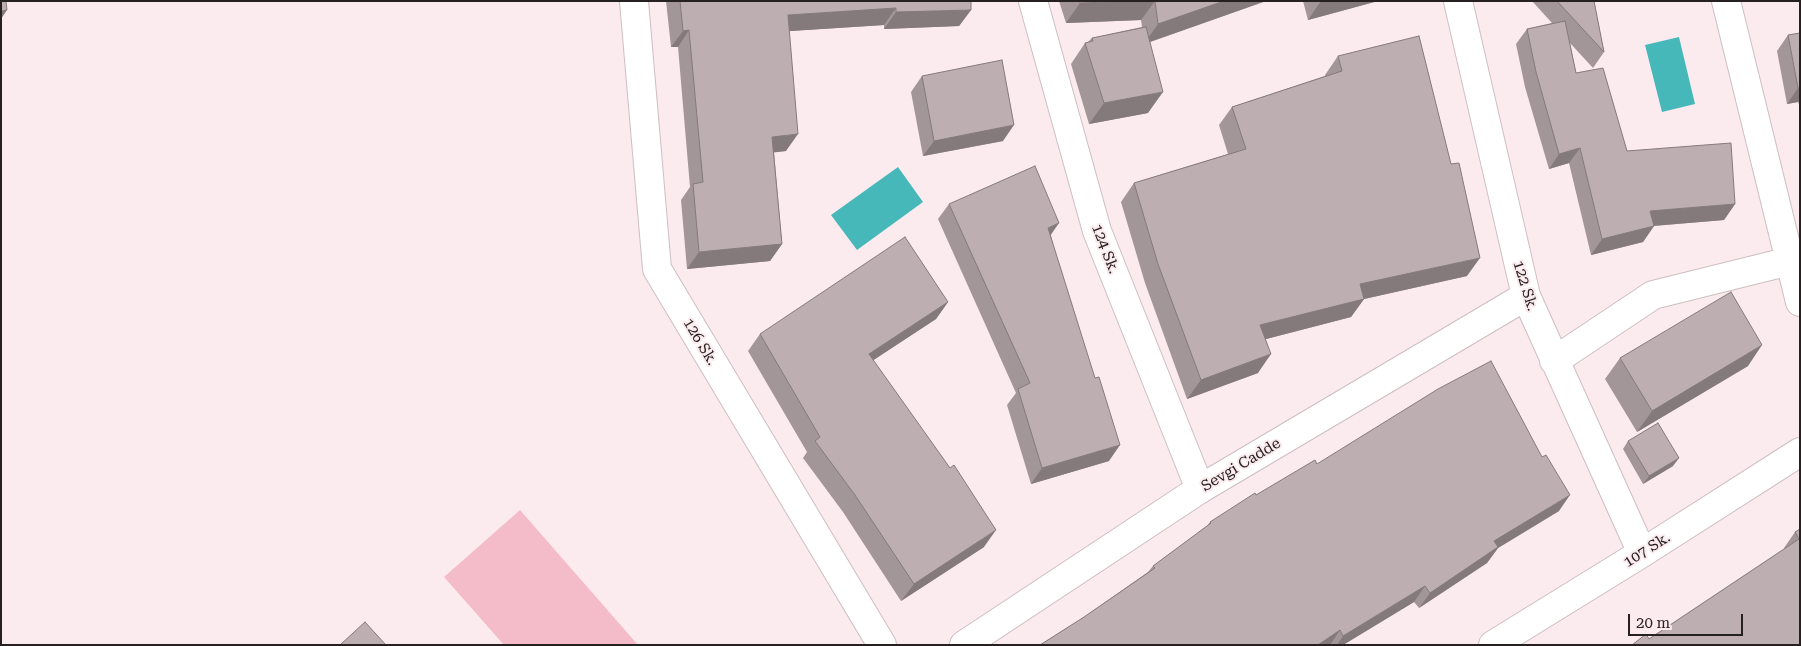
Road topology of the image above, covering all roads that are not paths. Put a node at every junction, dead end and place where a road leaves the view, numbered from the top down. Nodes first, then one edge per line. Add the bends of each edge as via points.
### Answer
1 (634, 1) edge
2 (1033, 1) edge
3 (1458, 1) edge
4 (1726, 1) edge
5 (1790, 261) junction
6 (1526, 296) junction
7 (1800, 302) edge
8 (1554, 360) junction
9 (1800, 452) edge
10 (1200, 489) junction
11 (1642, 553) junction
12 (1529, 635) edge
13 (882, 645) edge
14 (964, 645) edge
15 (1493, 645) edge

1 - 13 street, 126 Sk. via 657,269
2 - 10 street, 124 Sk. via 1097,231
3 - 6 street, 122 Sk.
4 - 5 street
5 - 7 street
5 - 8 street via 1654,295
6 - 8 street, 122 Sk.
6 - 10 street, Sevgi Cadde
8 - 11 street, 122 Sk.
9 - 11 street, 107 Sk.
10 - 14 street, Sevgi Cadde
11 - 12 street, 107 Sk.
12 - 15 street, 107 Sk.

